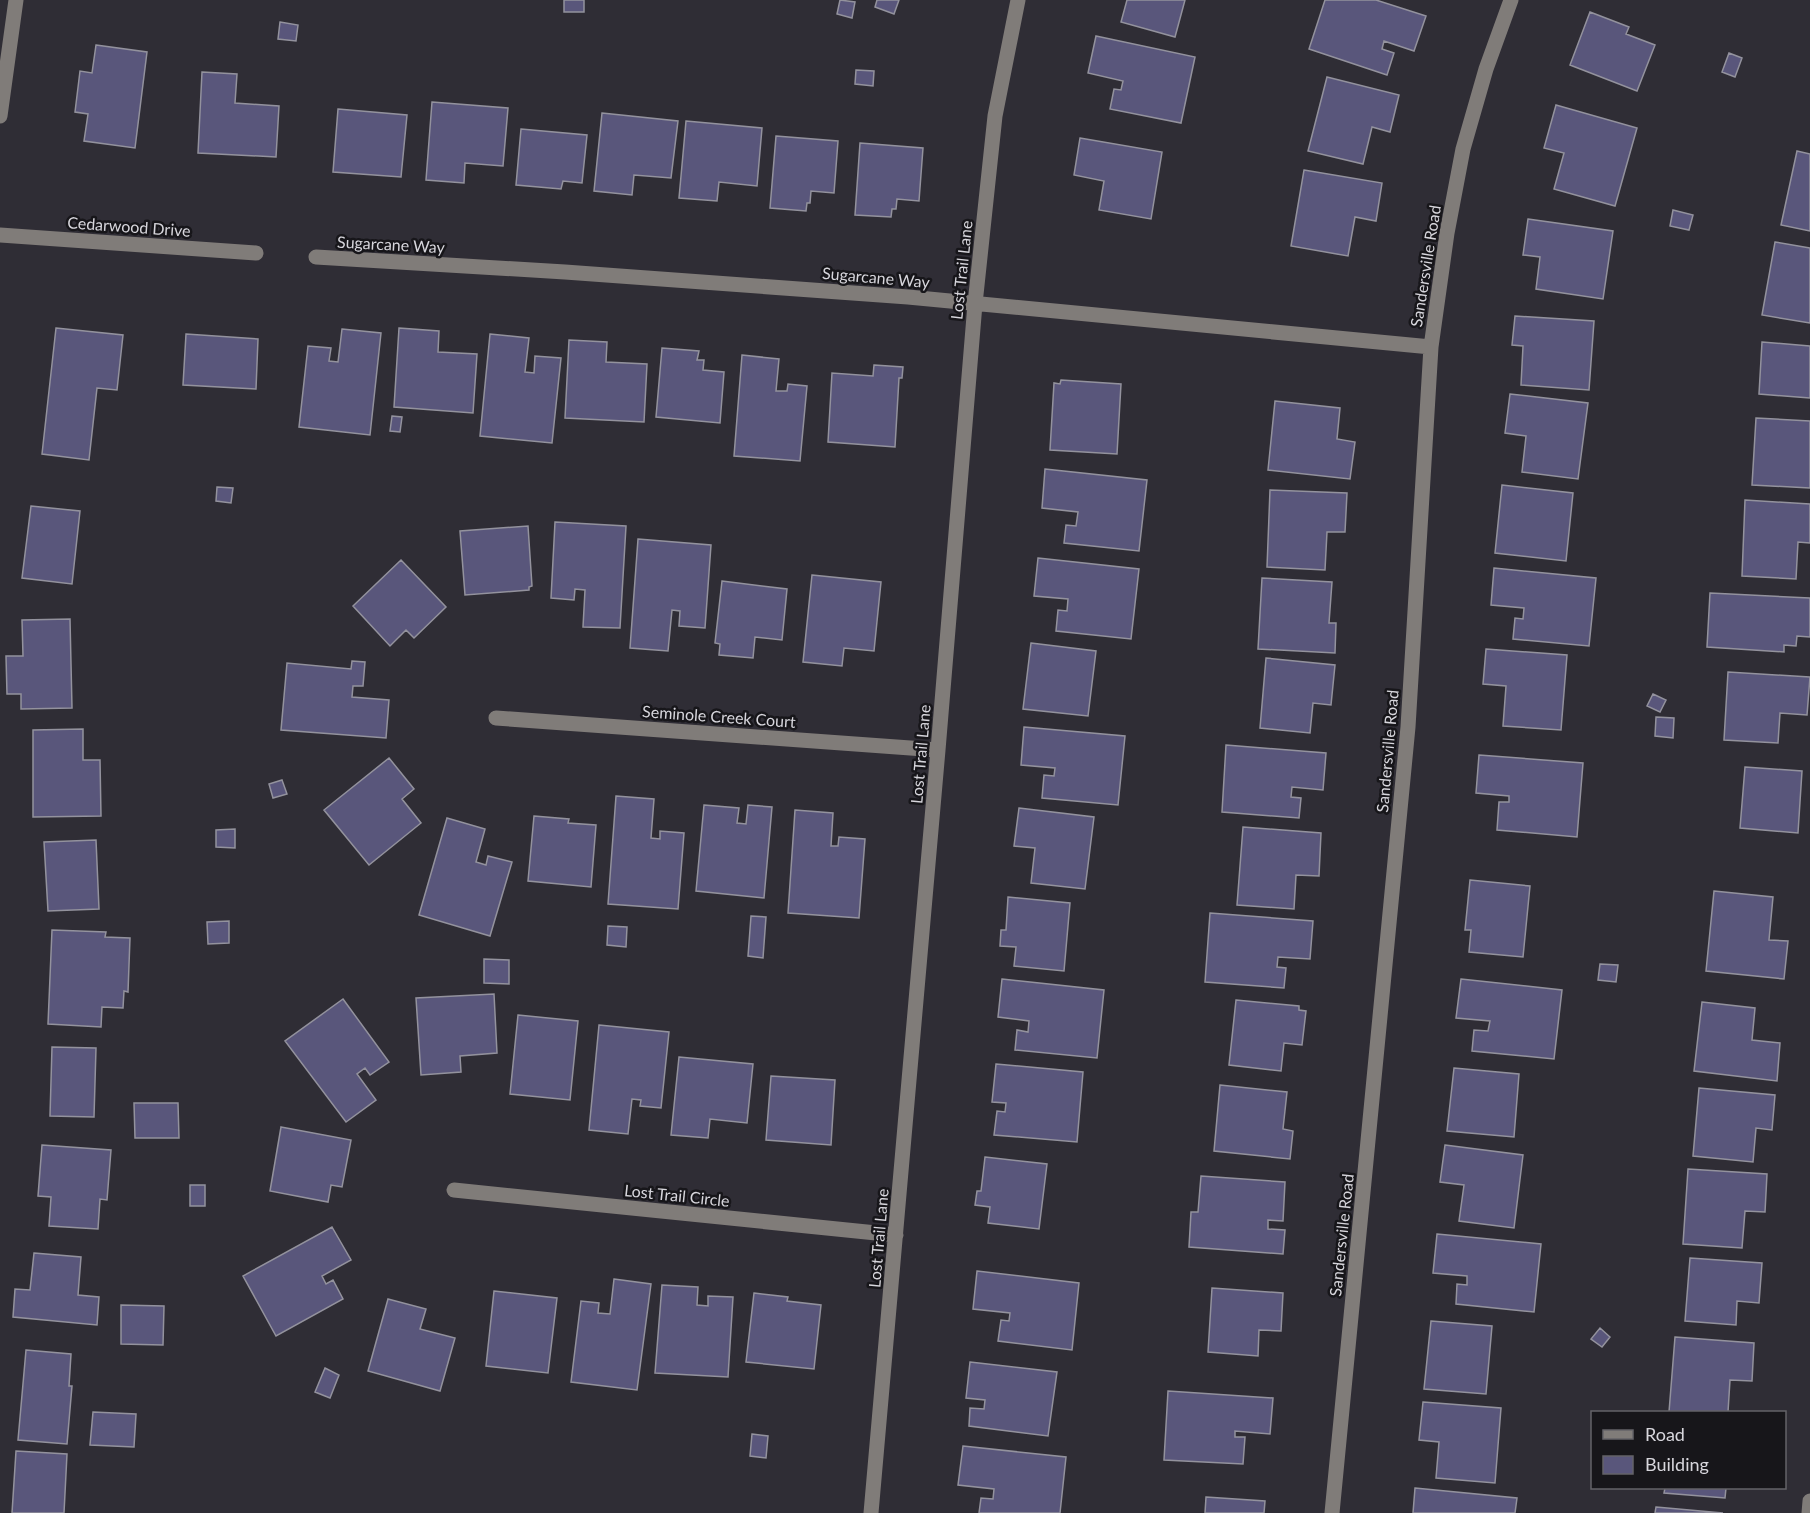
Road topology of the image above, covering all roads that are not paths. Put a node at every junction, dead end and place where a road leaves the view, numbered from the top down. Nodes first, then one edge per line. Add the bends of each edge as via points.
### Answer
1 (16, 0) edge
2 (1018, 0) edge
3 (1511, 0) edge
4 (0, 116) edge
5 (0, 235) edge
6 (256, 253) dead end
7 (316, 258) dead end
8 (975, 304) junction
9 (1431, 347) junction
10 (496, 718) dead end
11 (938, 750) junction
12 (454, 1190) dead end
13 (896, 1235) junction
14 (1810, 1502) edge
15 (871, 1513) edge
16 (1332, 1513) edge
17 (1809, 1513) edge

1 - 4 street
2 - 8 street, Lost Trail Lane via 995,116
3 - 9 street, Sandersville Road via 1463,149
5 - 6 street, Cedarwood Drive
7 - 8 street, Sugarcane Way via 577,273
8 - 9 street, Sugarcane Way
8 - 11 street, Lost Trail Lane
9 - 16 street, Sandersville Road via 1408,727
10 - 11 street, Seminole Creek Court
11 - 13 street, Lost Trail Lane
12 - 13 street, Lost Trail Circle
13 - 15 street, Lost Trail Lane
14 - 17 street

